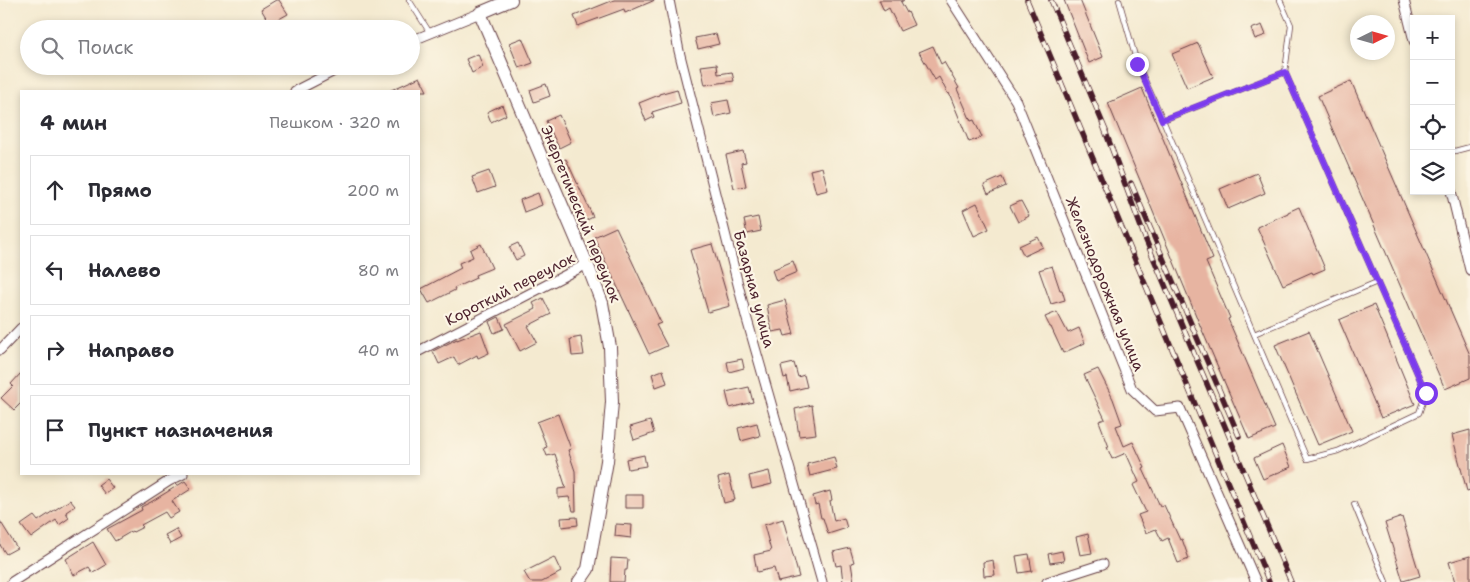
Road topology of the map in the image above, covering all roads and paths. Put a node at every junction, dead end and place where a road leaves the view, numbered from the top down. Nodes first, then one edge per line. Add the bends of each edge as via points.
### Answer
1 (409, 0) edge
2 (512, 0) edge
3 (669, 0) edge
4 (951, 0) edge
5 (1119, 0) edge
6 (1280, 0) edge
7 (1404, 0) edge
8 (480, 13) junction
9 (1410, 25) edge
10 (430, 34) junction
11 (420, 38) edge
12 (1285, 72) junction
13 (326, 75) edge
14 (297, 90) edge
15 (1162, 120) junction
16 (1470, 147) edge
17 (1455, 151) edge
18 (1452, 195) edge
19 (587, 264) junction
20 (1470, 270) edge
21 (1377, 282) junction
22 (20, 329) edge
23 (1254, 334) junction
24 (0, 350) edge
25 (420, 350) edge
26 (181, 475) edge
27 (1354, 504) dead end
28 (1103, 564) dead end
29 (12, 582) edge
30 (579, 582) edge
31 (822, 582) edge
32 (1047, 582) edge
33 (1256, 582) edge
34 (1386, 582) edge

1 - 10 lane
2 - 8 street
3 - 31 street, Базарная улица via 746,316
4 - 33 street, Железнодорожная улица via 1016,101 1132,389 1155,411 1180,408
5 - 15 lane via 1137,64
6 - 12 lane via 1291,25
7 - 9 street
8 - 10 street
8 - 19 street, Энергетический переулок
10 - 11 street
12 - 15 lane
12 - 21 lane
13 - 14 street
15 - 23 lane
16 - 17 lane
18 - 20 street
19 - 25 street, Короткий переулок
19 - 30 street, Энергетический переулок via 602,303 610,347 612,402 608,461 588,569
21 - 23 lane
21 - 23 lane via 1426,393 1420,413 1338,452 1307,459
22 - 24 street
26 - 29 street
27 - 34 lane
28 - 32 street

